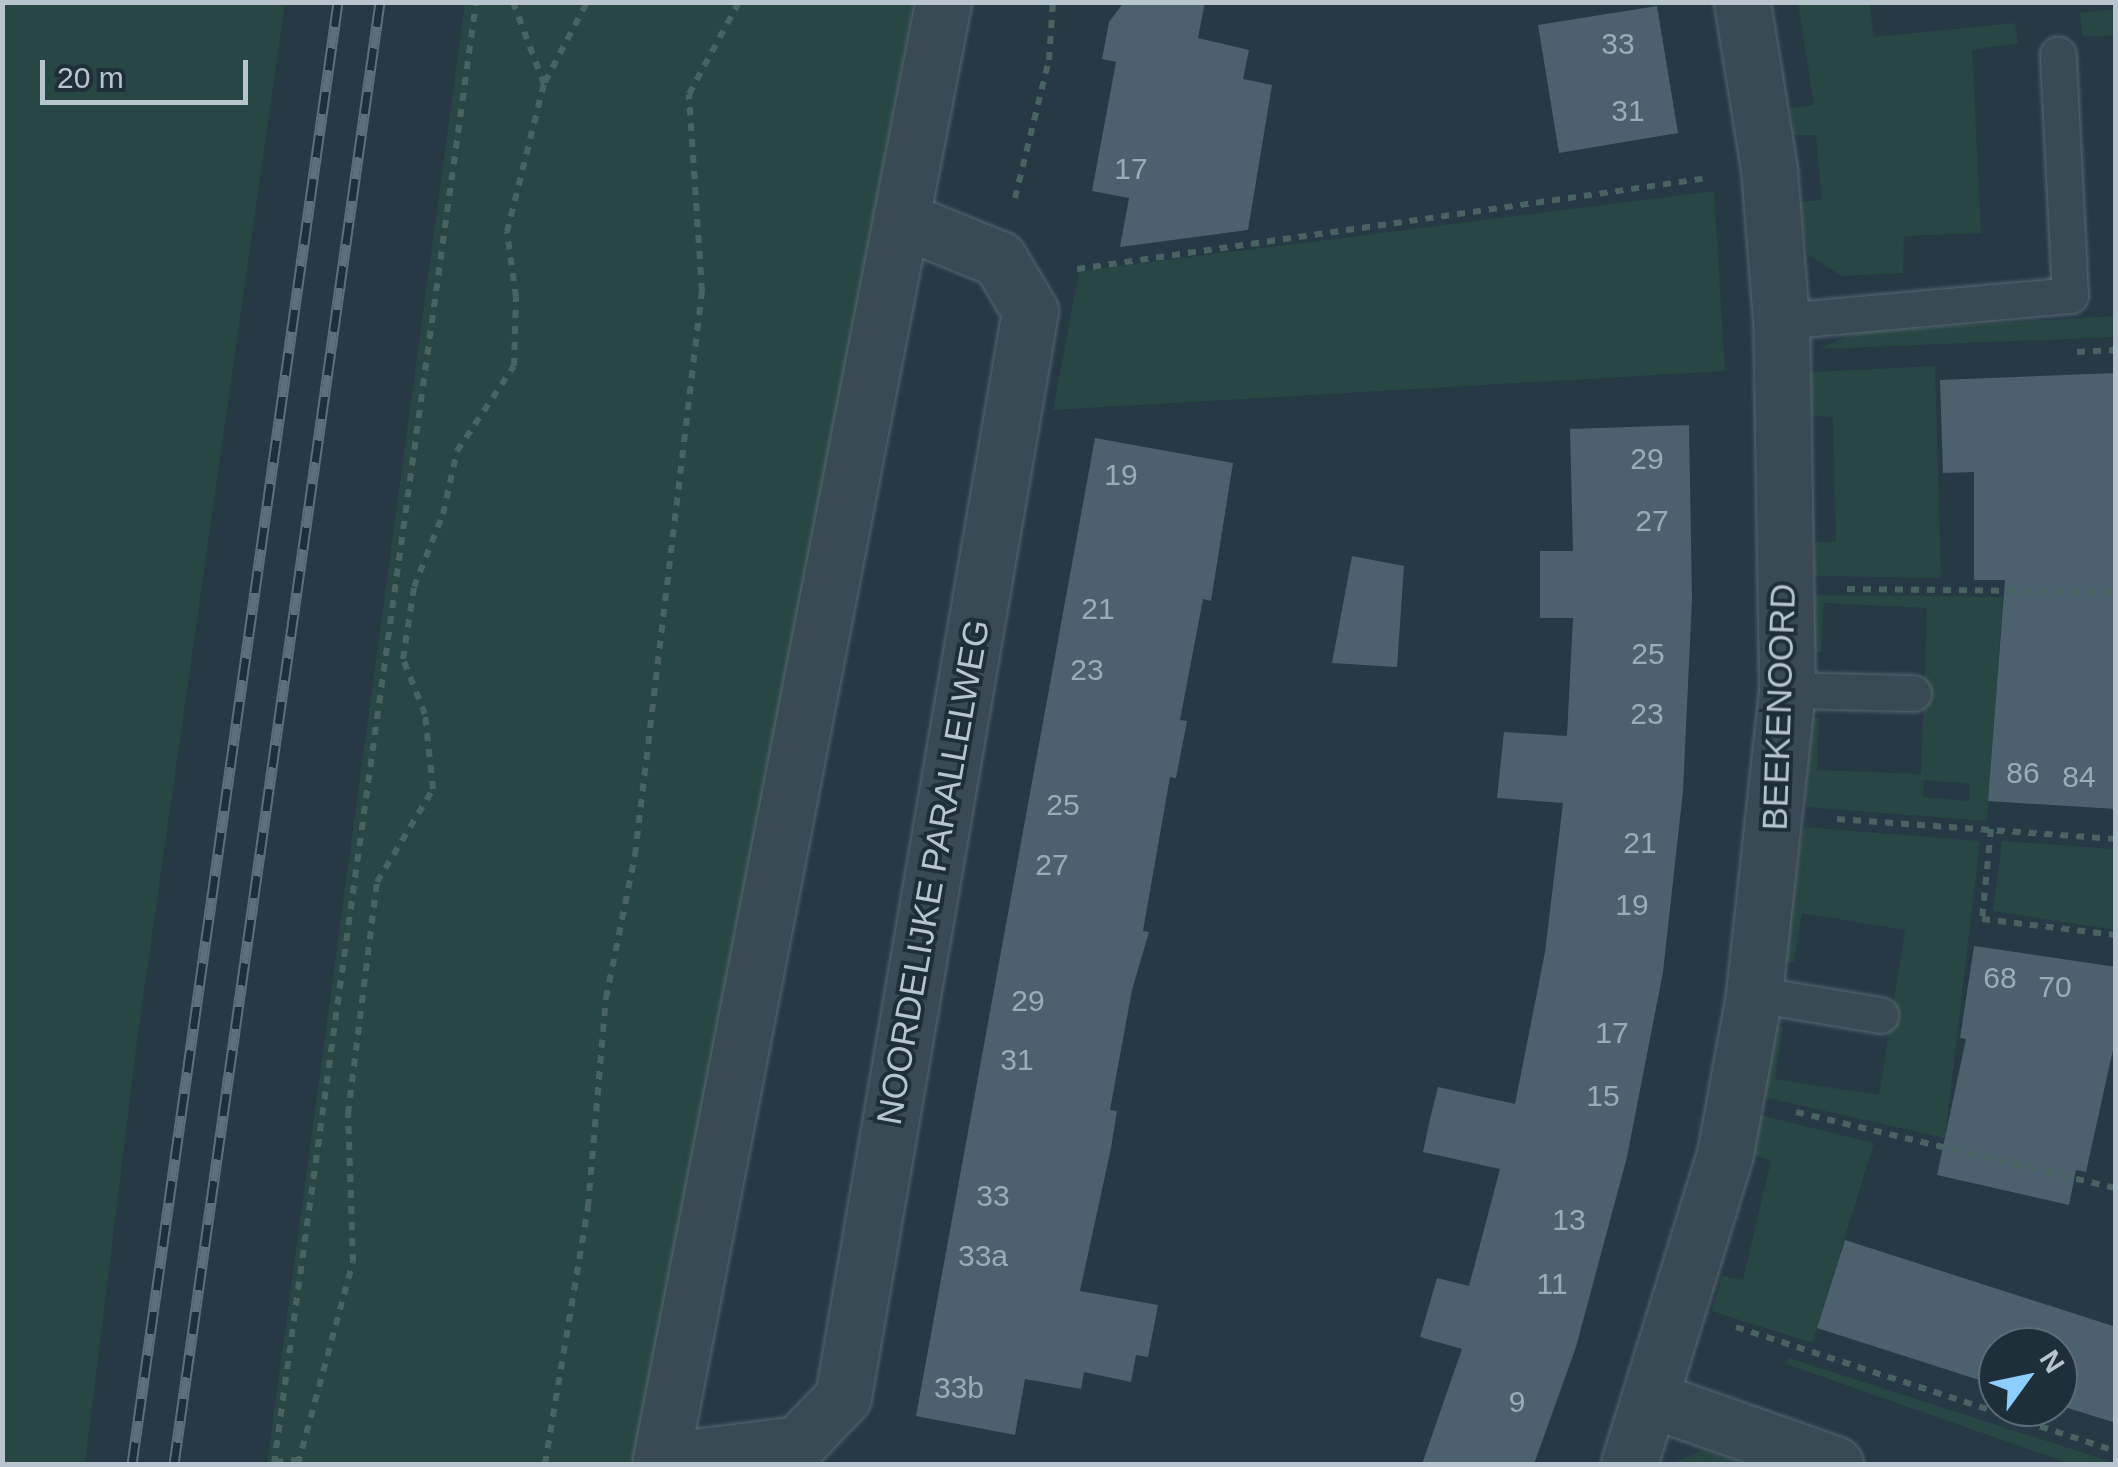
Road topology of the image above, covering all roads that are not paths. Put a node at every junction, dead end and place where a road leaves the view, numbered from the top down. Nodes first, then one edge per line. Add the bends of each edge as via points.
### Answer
1 (943, 2) edge
2 (1742, 2) edge
3 (2058, 54) dead end
4 (900, 219) junction
5 (1781, 321) junction
6 (1786, 690) junction
7 (1913, 693) dead end
8 (1754, 994) junction
9 (1880, 1015) dead end
10 (1654, 1400) junction
11 (661, 1462) edge
12 (1629, 1464) edge
13 (1835, 1464) edge

1 - 4 street, NOORDELIJKE PARALLELWEG
2 - 5 street, BEEKENOORD via 1769,170
3 - 5 lane via 2070,296
4 - 11 street, NOORDELIJKE PARALLELWEG
4 - 11 street, NOORDELIJKE PARALLELWEG via 999,259 1030,311 842,1397 798,1444
5 - 6 street, BEEKENOORD
6 - 7 lane
6 - 8 street, BEEKENOORD
8 - 9 lane
8 - 10 street, BEEKENOORD via 1735,1098
10 - 12 street, BEEKENOORD
10 - 13 street

